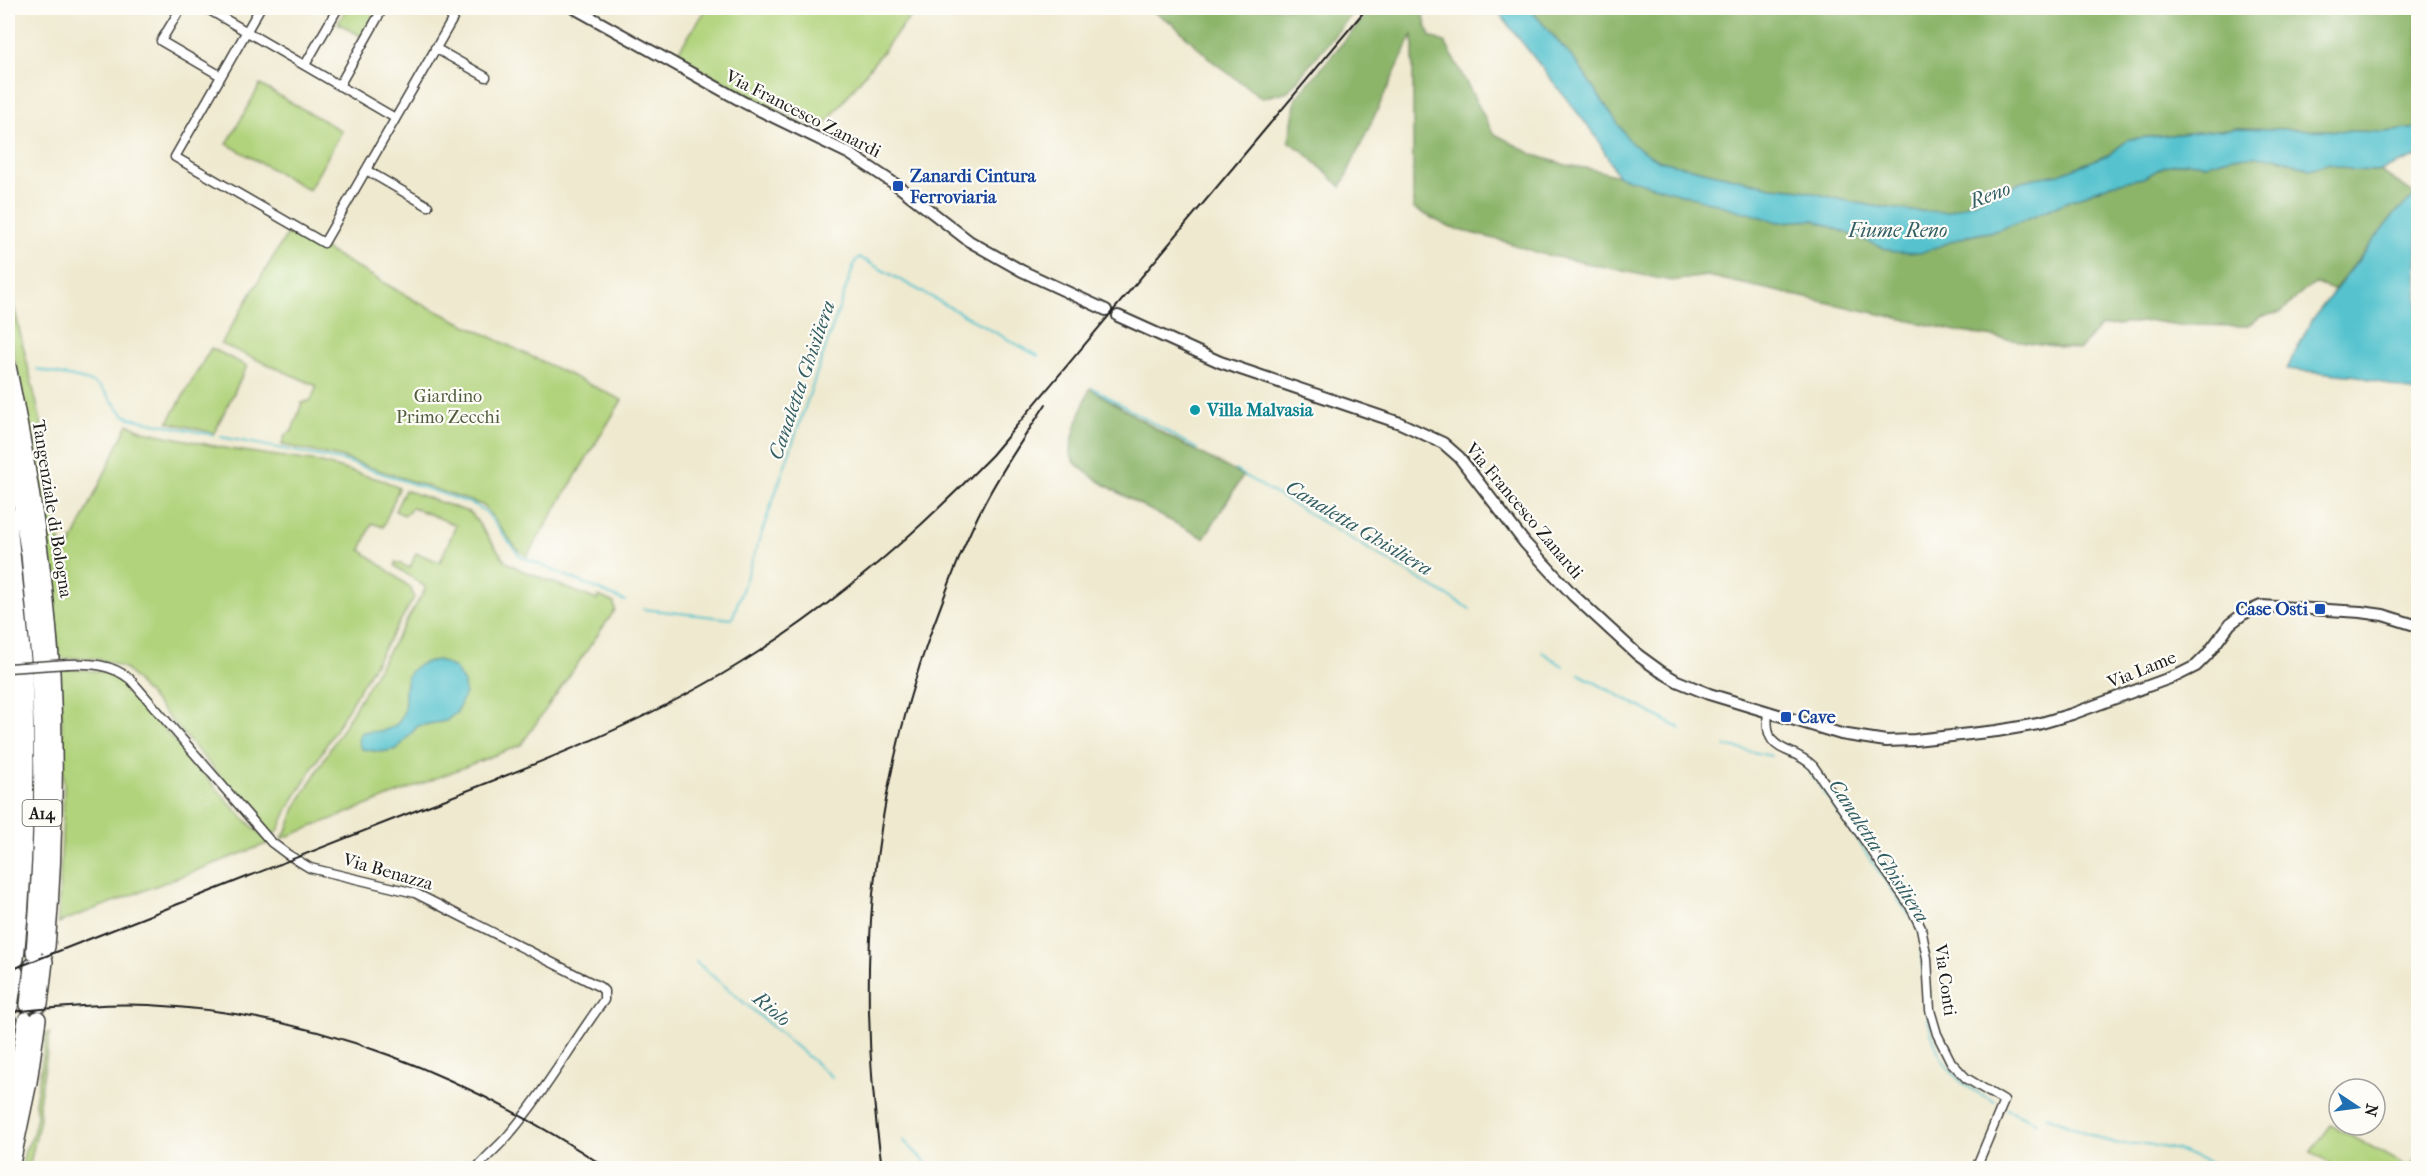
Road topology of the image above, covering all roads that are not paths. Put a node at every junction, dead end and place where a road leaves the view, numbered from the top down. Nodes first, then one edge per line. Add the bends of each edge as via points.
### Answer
1 (181, 8) edge
2 (206, 8) edge
3 (260, 8) edge
4 (338, 8) edge
5 (383, 8) edge
6 (459, 8) edge
7 (574, 8) edge
8 (247, 31) junction
9 (435, 48) junction
10 (305, 65) junction
11 (221, 76) junction
12 (486, 77) dead end
13 (339, 86) junction
14 (395, 118) junction
15 (366, 170) junction
16 (428, 206) dead end
17 (1106, 310) dead end
18 (1118, 316) dead end
19 (8, 366) edge
20 (8, 425) edge
21 (8, 513) edge
22 (8, 623) edge
23 (2418, 626) edge
24 (28, 667) edge
25 (1768, 711) junction
26 (1997, 731) joint
27 (8, 921) edge
28 (33, 1012) junction
29 (9, 1018) edge
30 (8, 1125) edge
31 (11, 1168) edge
32 (477, 1168) edge
33 (1976, 1168) edge

1 - 11 street via 161,41
2 - 8 street
3 - 8 street
4 - 10 street
5 - 13 street
6 - 9 street
7 - 17 street, Via Francesco Zanardi via 744,103 850,154 969,241
8 - 10 street
8 - 11 street
9 - 12 street
9 - 14 street
10 - 13 street
11 - 15 street via 175,157 324,243
13 - 14 street
14 - 15 street
15 - 16 street
18 - 25 street, Via Francesco Zanardi via 1220,363 1400,423 1443,442 1573,595 1638,655 1677,681
19 - 24 highway, Tangenziale di Bologna via 36,520
20 - 24 highway, A14 via 29,555
21 - 24 highway, A14
22 - 24 highway, Tangenziale di Bologna
23 - 26 street, Via Lame via 2361,612 2262,606 2230,624 2196,666 2178,675 2072,714
24 - 27 highway, Tangenziale di Bologna via 14,790
24 - 28 highway, Tangenziale di Bologna via 54,785 51,887
24 - 29 highway, A14 via 22,890
24 - 32 street, Via Benazza, bridge via 94,664 130,678 272,842 300,863 415,893 604,991 604,1000 554,1074 511,1132
25 - 26 street, Via Francesco Zanardi via 1841,734 1886,741
25 - 33 street, Via Conti via 1770,737 1780,748 1813,766 1909,904 1921,928 1927,958 1930,1010 1951,1062 1966,1078 2004,1101
28 - 30 highway
28 - 31 highway, Tangenziale di Bologna via 29,1082

